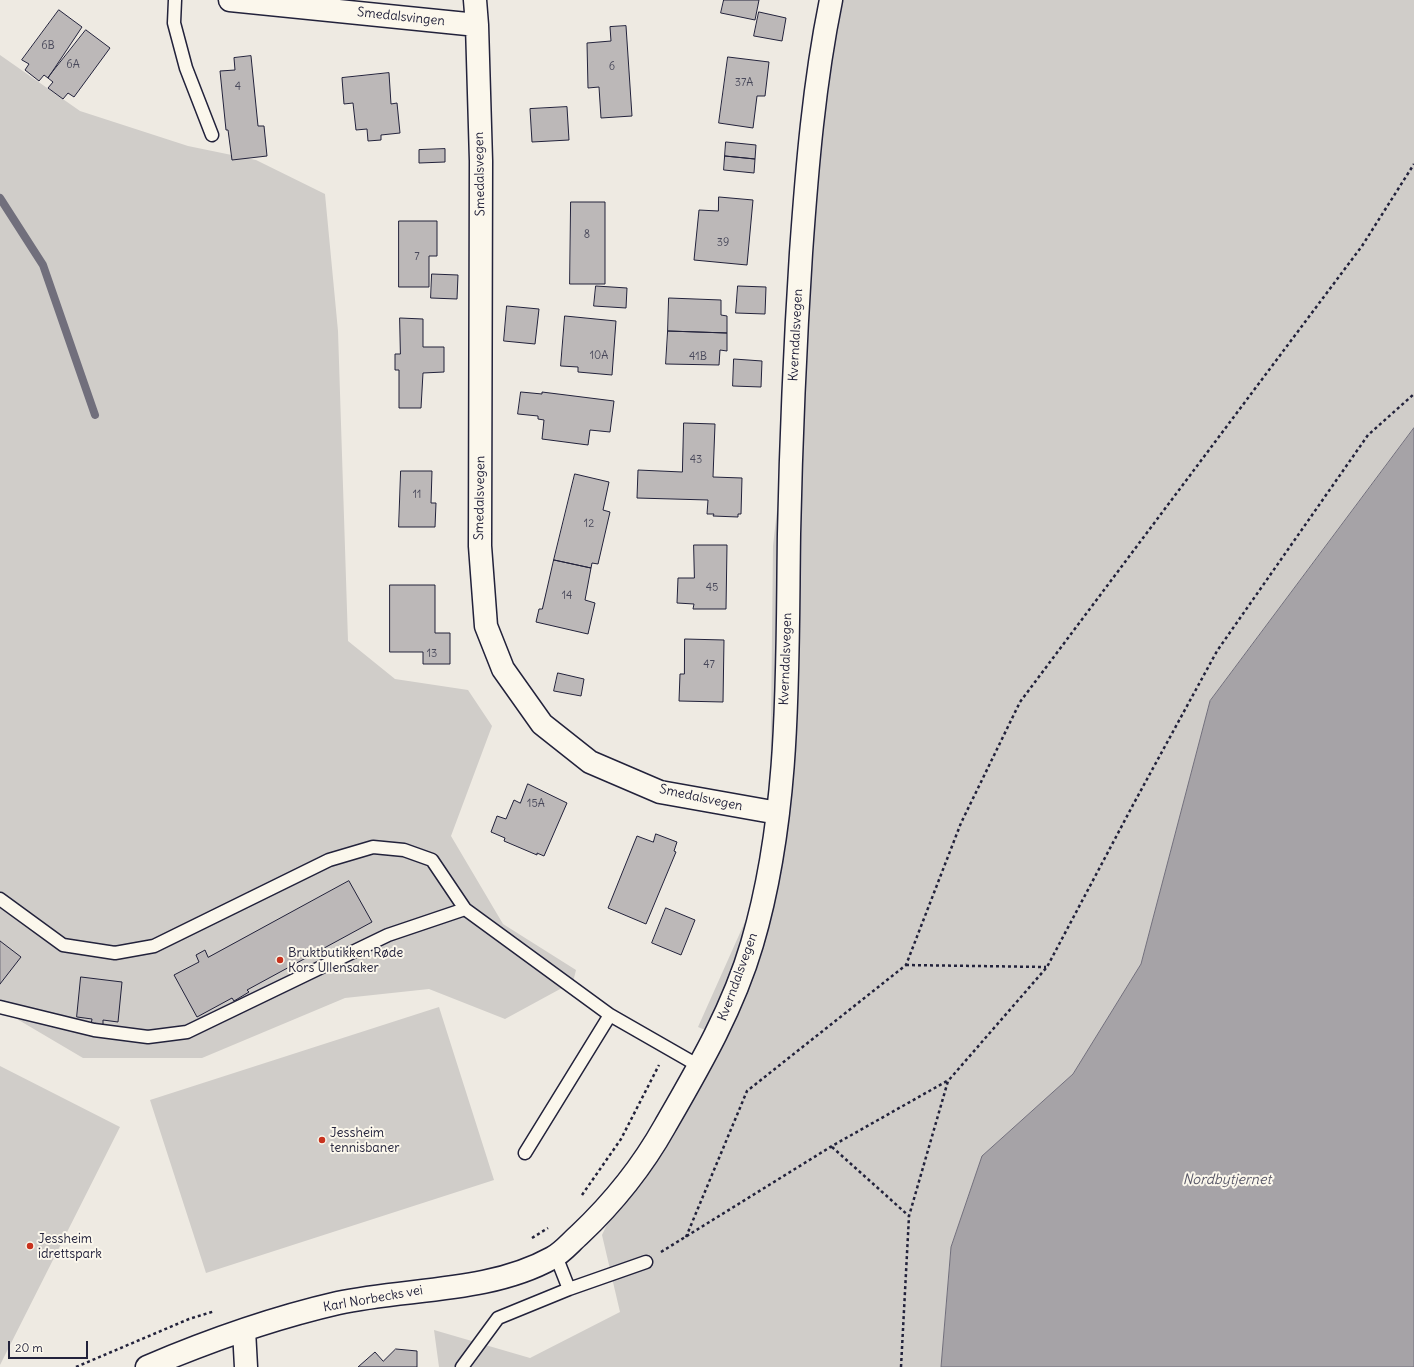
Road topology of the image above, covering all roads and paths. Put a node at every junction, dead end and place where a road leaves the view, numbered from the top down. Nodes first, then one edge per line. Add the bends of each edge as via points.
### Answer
1 (175, 0) edge
2 (230, 0) edge
3 (474, 0) edge
4 (831, 0) edge
5 (477, 25) junction
6 (212, 135) dead end
7 (1414, 164) edge
8 (1414, 394) edge
9 (778, 812) junction
10 (0, 899) edge
11 (466, 909) junction
12 (906, 965) junction
13 (1047, 967) junction
14 (0, 1006) edge
15 (610, 1015) junction
16 (668, 1048) junction
17 (699, 1066) junction
18 (948, 1081) junction
19 (832, 1146) junction
20 (525, 1153) dead end
21 (578, 1200) dead end
22 (909, 1216) junction
23 (553, 1224) dead end
24 (686, 1237) junction
25 (530, 1239) dead end
26 (556, 1256) junction
27 (646, 1262) joint
28 (569, 1289) junction
29 (220, 1310) dead end
30 (244, 1330) junction
31 (76, 1367) edge
32 (147, 1367) edge
33 (246, 1367) edge
34 (462, 1367) edge
35 (901, 1367) edge

1 - 6 lane via 174,23 186,68
2 - 5 street, Smedalsvingen
3 - 5 street, Smedalsvegen
4 - 9 street, Kverndalsvegen via 807,166 796,334 787,669
5 - 9 street, Smedalsvegen via 481,176 480,546 486,626 503,669 542,724 590,762 660,792
7 - 12 path via 1362,246 1020,702 961,824
8 - 13 path via 1368,435 1217,651
9 - 17 street, Kverndalsvegen via 767,883 751,946 720,1027
10 - 11 lane via 63,945 115,953 154,946 329,860 373,847 404,850 432,860
11 - 14 lane via 388,935 187,1032 148,1038 102,1031
11 - 15 lane
12 - 13 path
12 - 24 path via 747,1091
13 - 18 path
15 - 16 lane
15 - 20 lane
16 - 17 lane
16 - 21 path via 621,1139
17 - 26 street, Kverndalsvegen via 642,1163 607,1209
18 - 19 path
18 - 22 path
19 - 22 path
19 - 24 path
22 - 35 path
23 - 25 path
24 - 27 path
26 - 28 lane
26 - 30 street, Karl Norbecks vei via 528,1270 483,1282 339,1303
27 - 28 lane
28 - 34 lane via 498,1318
29 - 31 path via 189,1319
30 - 32 street, Karl Norbecks vei
30 - 33 street

